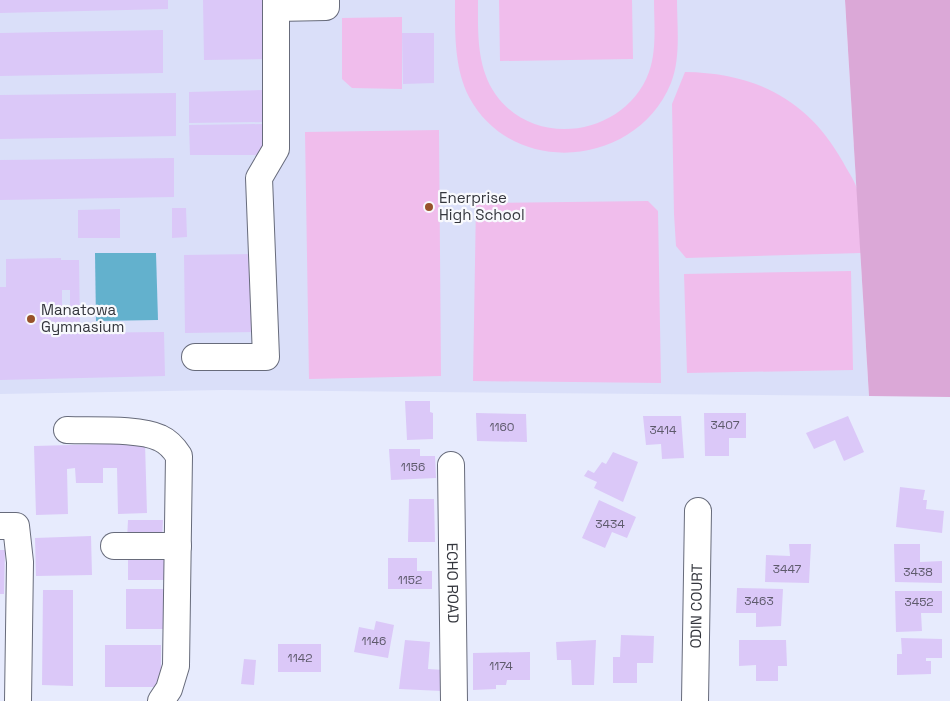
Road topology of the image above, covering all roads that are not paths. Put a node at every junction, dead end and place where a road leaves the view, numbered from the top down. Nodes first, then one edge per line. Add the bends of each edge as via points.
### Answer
1 (326, 0) edge
2 (276, 4) edge
3 (195, 358) dead end
4 (67, 430) dead end
5 (451, 465) dead end
6 (698, 511) dead end
7 (0, 526) edge
8 (114, 546) dead end
9 (178, 546) junction
10 (18, 701) edge
11 (161, 701) edge
12 (454, 701) edge
13 (695, 701) edge

1 - 2 street via 326,7
2 - 3 street via 276,148 259,178 266,358
4 - 9 street via 147,434 172,446 179,456
5 - 12 street, ECHO ROAD
6 - 13 street, ODIN COURT
7 - 10 street via 16,526 20,562
8 - 9 street
9 - 11 street via 176,666 169,689

